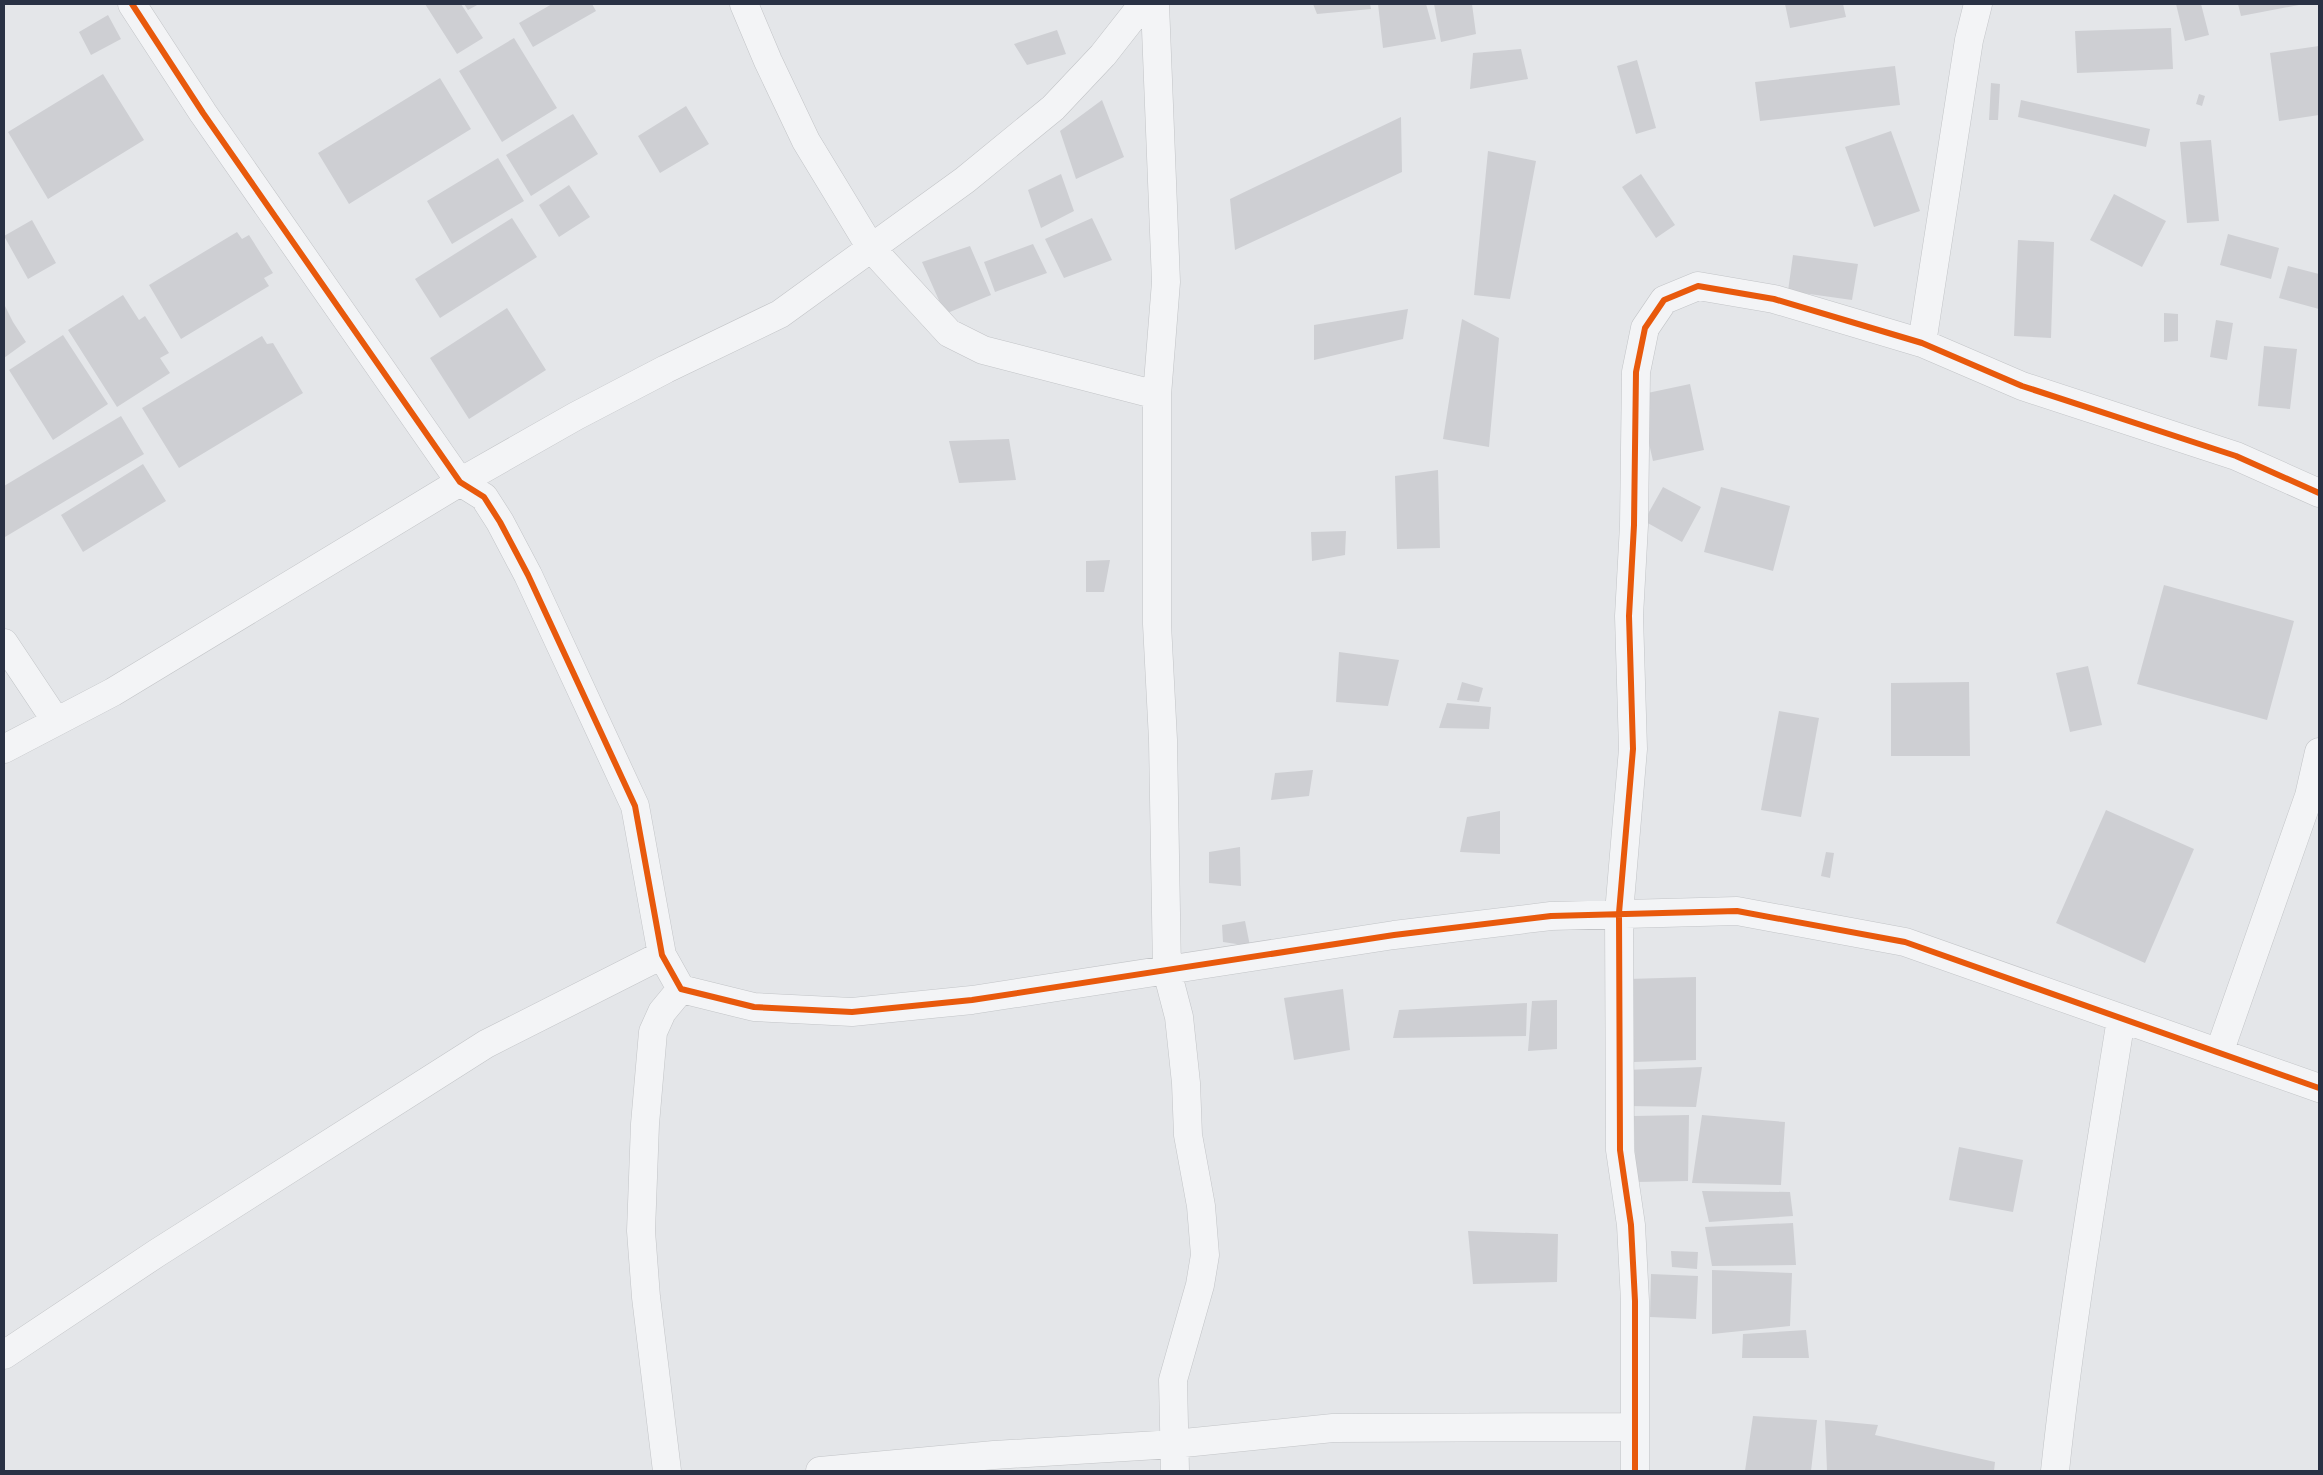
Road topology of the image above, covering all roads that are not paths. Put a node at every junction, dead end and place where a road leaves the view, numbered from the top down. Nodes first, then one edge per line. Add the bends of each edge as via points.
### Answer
1 (132, 4) edge
2 (744, 4) edge
3 (1143, 4) edge
4 (1155, 4) edge
5 (1978, 4) edge
6 (871, 248) junction
7 (1922, 343) junction
8 (1157, 395) junction
9 (460, 482) junction
10 (2319, 493) edge
11 (4, 643) edge
12 (56, 721) junction
13 (4, 749) edge
14 (2319, 752) edge
15 (1619, 913) junction
16 (662, 955) junction
17 (1167, 971) junction
18 (681, 989) junction
19 (2121, 1019) junction
20 (2219, 1053) junction
21 (2319, 1088) edge
22 (4, 1354) edge
23 (1634, 1427) junction
24 (1174, 1444) junction
25 (667, 1471) edge
26 (820, 1471) edge
27 (1175, 1471) edge
28 (1635, 1471) edge
29 (2055, 1471) edge

1 - 9 street via 203,113
2 - 6 street via 806,141
3 - 6 street via 1053,108 964,180
4 - 8 street via 1166,282
5 - 7 street
6 - 8 street via 950,333 982,350
6 - 9 street via 780,314 658,373
7 - 10 street via 2022,386 2236,456
7 - 15 street via 1774,298 1698,286 1664,300 1645,328 1636,372 1629,616 1632,749
8 - 17 street via 1157,624 1163,740
9 - 12 street via 113,692
9 - 16 street via 484,497 500,522 528,575 634,806
11 - 12 street
12 - 13 street
14 - 20 street via 2309,796
15 - 17 street via 1551,916 1423,931
15 - 19 street via 1737,911 1905,942
15 - 23 street via 1620,1150 1631,1225 1635,1301
16 - 18 street
16 - 22 street via 486,1044
17 - 18 street via 972,1000 852,1012 754,1007
17 - 24 street via 1179,1017 1188,1135 1205,1255 1200,1285 1173,1380
18 - 25 street via 662,1012 652,1032 641,1231
19 - 20 street
19 - 29 street via 2085,1243
20 - 21 street
23 - 24 street via 1333,1428
23 - 28 street
24 - 26 street via 994,1455
24 - 27 street

